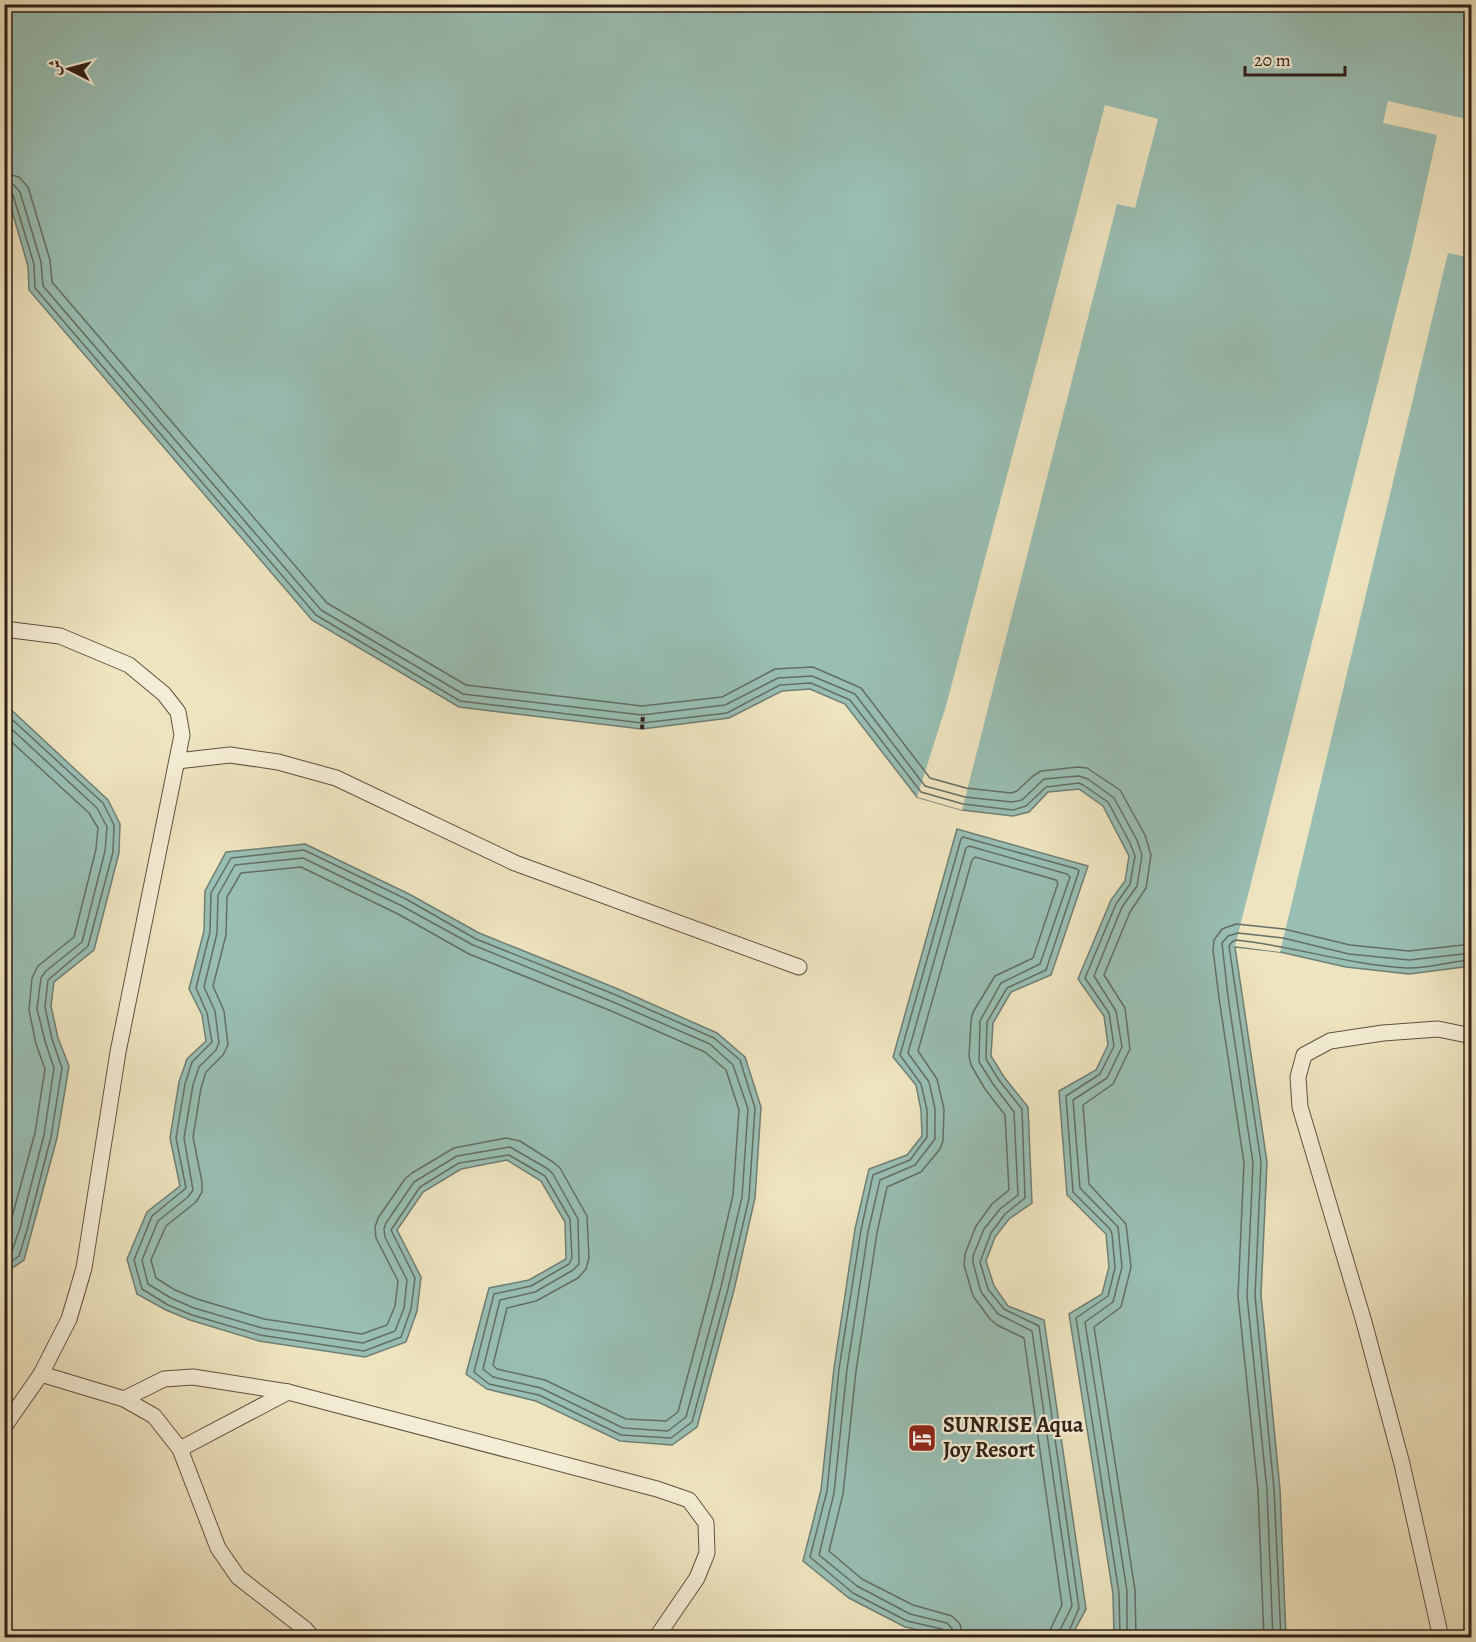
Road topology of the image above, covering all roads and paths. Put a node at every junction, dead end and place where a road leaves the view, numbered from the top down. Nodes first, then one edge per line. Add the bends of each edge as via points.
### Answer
1 (4, 629) edge
2 (643, 714) dead end
3 (642, 729) dead end
4 (177, 761) junction
5 (799, 967) dead end
6 (1472, 1036) edge
7 (41, 1374) junction
8 (288, 1392) junction
9 (124, 1400) junction
10 (4, 1427) edge
11 (180, 1449) junction
12 (313, 1638) edge
13 (656, 1638) edge
14 (1441, 1638) edge

1 - 4 lane via 60,636 129,665 164,694 178,712 182,735
2 - 3 path
4 - 5 lane via 230,755 278,762 336,778 515,862
4 - 7 lane via 118,1052 84,1268 69,1319
6 - 14 lane via 1438,1029 1330,1041 1304,1055 1298,1077 1299,1107 1402,1464
7 - 9 lane
7 - 10 lane
8 - 9 lane via 193,1377 164,1378
8 - 11 lane
8 - 13 lane via 689,1500 706,1523 706,1553 697,1578
9 - 11 lane via 154,1416
11 - 12 lane via 218,1548 238,1577

